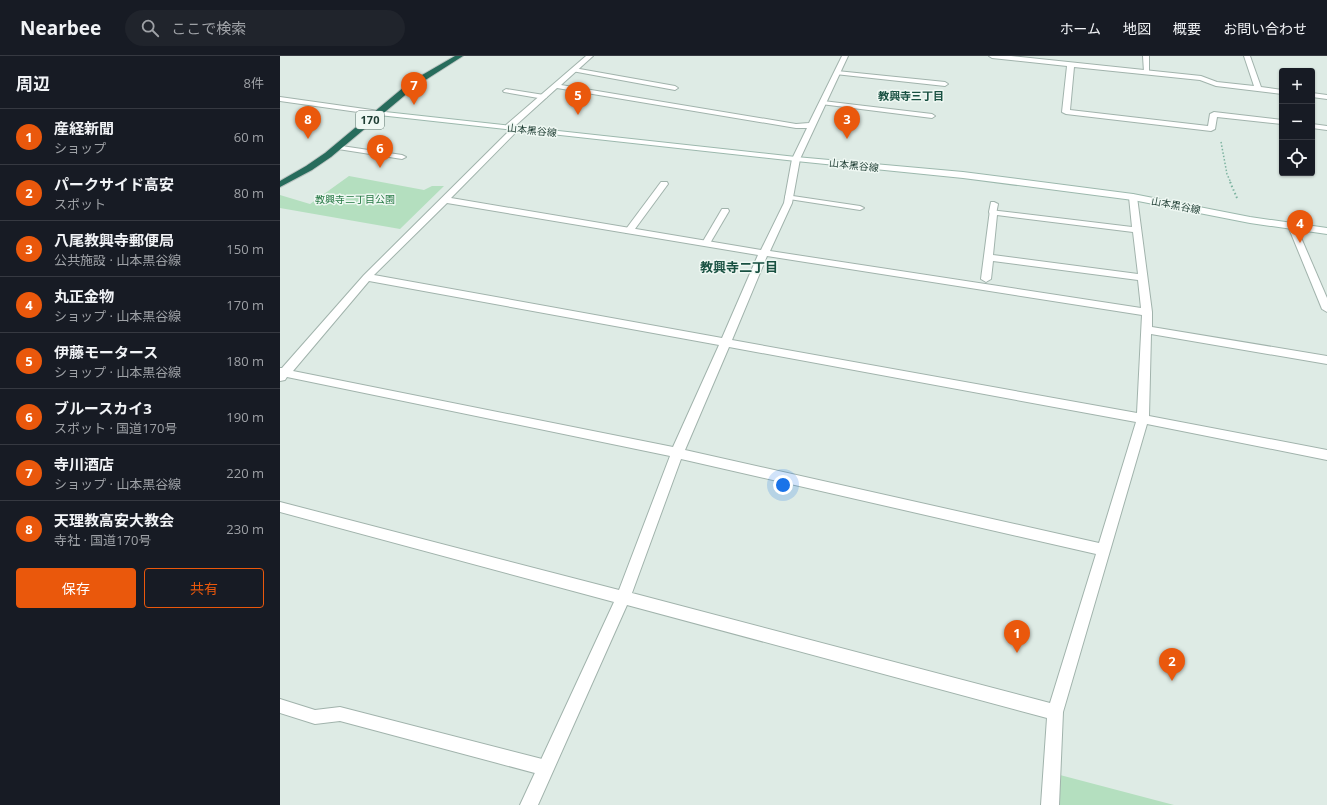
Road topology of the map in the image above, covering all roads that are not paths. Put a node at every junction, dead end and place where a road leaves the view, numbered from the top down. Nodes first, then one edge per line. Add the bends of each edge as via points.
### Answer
1 (460, 56) edge
2 (590, 56) edge
3 (845, 56) edge
4 (992, 56) edge
5 (1146, 56) edge
6 (1247, 56) edge
7 (1071, 64) junction
8 (574, 70) junction
9 (837, 72) junction
10 (1147, 72) junction
11 (944, 84) dead end
12 (556, 86) junction
13 (675, 88) dead end
14 (1258, 89) junction
15 (506, 91) dead end
16 (1279, 92) edge
17 (1315, 95) edge
18 (544, 96) junction
19 (1327, 97) edge
20 (280, 99) edge
21 (823, 103) junction
22 (380, 113) junction
23 (932, 116) dead end
24 (1279, 122) edge
25 (812, 125) junction
26 (1315, 126) edge
27 (512, 128) junction
28 (1327, 128) edge
29 (338, 147) junction
30 (402, 157) dead end
31 (796, 159) junction
32 (280, 184) edge
33 (664, 184) dead end
34 (788, 197) junction
35 (1133, 197) junction
36 (445, 200) junction
37 (860, 208) dead end
38 (725, 211) dead end
39 (1292, 226) junction
40 (1137, 230) junction
41 (629, 231) junction
42 (1327, 231) edge
43 (706, 243) junction
44 (764, 253) junction
45 (988, 257) junction
46 (367, 277) junction
47 (1143, 278) junction
48 (986, 279) dead end
49 (1327, 309) edge
50 (1147, 312) junction
51 (1146, 330) junction
52 (726, 342) junction
53 (1327, 360) edge
54 (282, 374) edge
55 (1143, 419) junction
56 (677, 453) junction
57 (1327, 455) edge
58 (280, 507) edge
59 (1104, 550) junction
60 (623, 598) junction
61 (280, 706) edge
62 (1055, 712) junction
63 (546, 768) junction
64 (529, 805) edge
65 (1050, 805) edge

1 - 22 highway, 170 via 413,84
2 - 8 street
3 - 9 street
4 - 7 street
5 - 10 lane
6 - 14 street
7 - 10 street
7 - 24 street via 1066,112 1211,129 1214,114
8 - 12 street
8 - 13 lane
9 - 11 lane
9 - 21 street
10 - 14 street via 1201,78 1216,84
12 - 18 street
12 - 25 street via 796,126
14 - 16 street
15 - 18 lane
17 - 19 street
18 - 27 street
20 - 22 street, 山本黒谷線
21 - 23 lane
21 - 25 street
22 - 27 street, 山本黒谷線
22 - 29 highway, 170
25 - 31 street
26 - 28 street
27 - 31 street, 山本黒谷線
27 - 36 street
29 - 30 lane
29 - 32 highway, 170 via 309,168
31 - 34 street
31 - 35 street, 山本黒谷線 via 962,175
33 - 41 lane
34 - 37 lane
34 - 44 street via 788,203
35 - 39 street, 山本黒谷線
35 - 40 street
36 - 41 street
36 - 46 street
38 - 43 lane
39 - 42 street, 山本黒谷線
39 - 49 lane
40 - 45 street via 994,208
40 - 47 street
41 - 43 street
43 - 44 street
44 - 50 street
44 - 52 street
45 - 47 street
45 - 48 street
46 - 52 street
46 - 54 street
47 - 50 street
50 - 51 street
51 - 53 street
51 - 55 street
52 - 55 street
52 - 56 street
54 - 56 street
55 - 57 street
55 - 59 street
56 - 59 street
56 - 60 street
58 - 60 street
59 - 62 street
60 - 62 street
60 - 63 street
61 - 63 lane via 315,717 340,714
62 - 65 street
63 - 64 street

